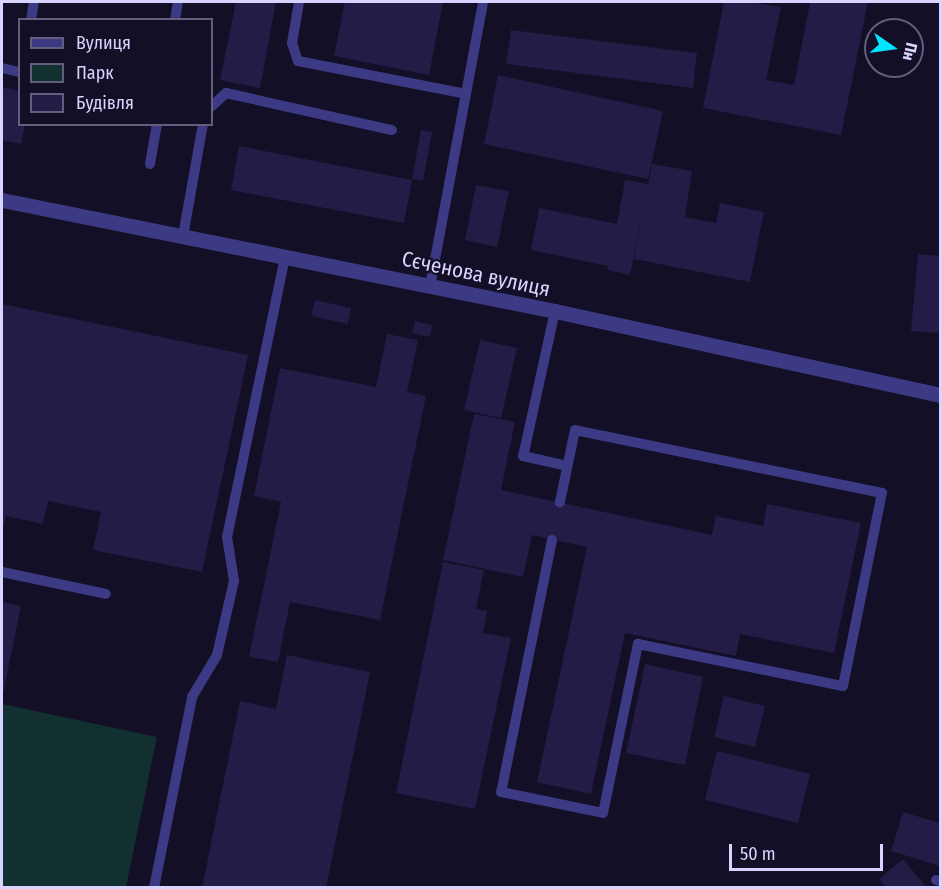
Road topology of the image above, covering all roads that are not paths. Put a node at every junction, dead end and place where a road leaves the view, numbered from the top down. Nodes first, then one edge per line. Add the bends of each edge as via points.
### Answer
1 (34, 2) edge
2 (178, 2) edge
3 (299, 2) edge
4 (483, 2) edge
5 (31, 18) edge
6 (175, 18) edge
7 (2, 68) edge
8 (18, 72) edge
9 (466, 94) junction
10 (213, 105) edge
11 (157, 126) edge
12 (204, 126) edge
13 (392, 130) dead end
14 (150, 164) dead end
15 (2, 200) edge
16 (183, 236) junction
17 (285, 256) junction
18 (430, 286) junction
19 (555, 311) junction
20 (940, 395) edge
21 (567, 466) junction
22 (560, 502) dead end
23 (552, 540) dead end
24 (2, 572) edge
25 (106, 594) dead end
26 (154, 888) edge

1 - 5 lane
2 - 6 lane
3 - 9 lane via 292,43 298,61
4 - 9 lane
7 - 8 lane
9 - 18 lane
10 - 13 lane via 226,93
11 - 14 lane
12 - 16 lane
15 - 16 street, Сєченова вулиця
16 - 17 street, Сєченова вулиця
17 - 18 street, Сєченова вулиця
17 - 26 lane via 227,537 234,581 217,655 192,697
18 - 19 street, Сєченова вулиця
19 - 20 street, Сєченова вулиця
19 - 21 lane via 523,456
21 - 22 lane
21 - 23 lane via 575,430 882,493 843,686 638,644 603,813 501,792
24 - 25 lane

